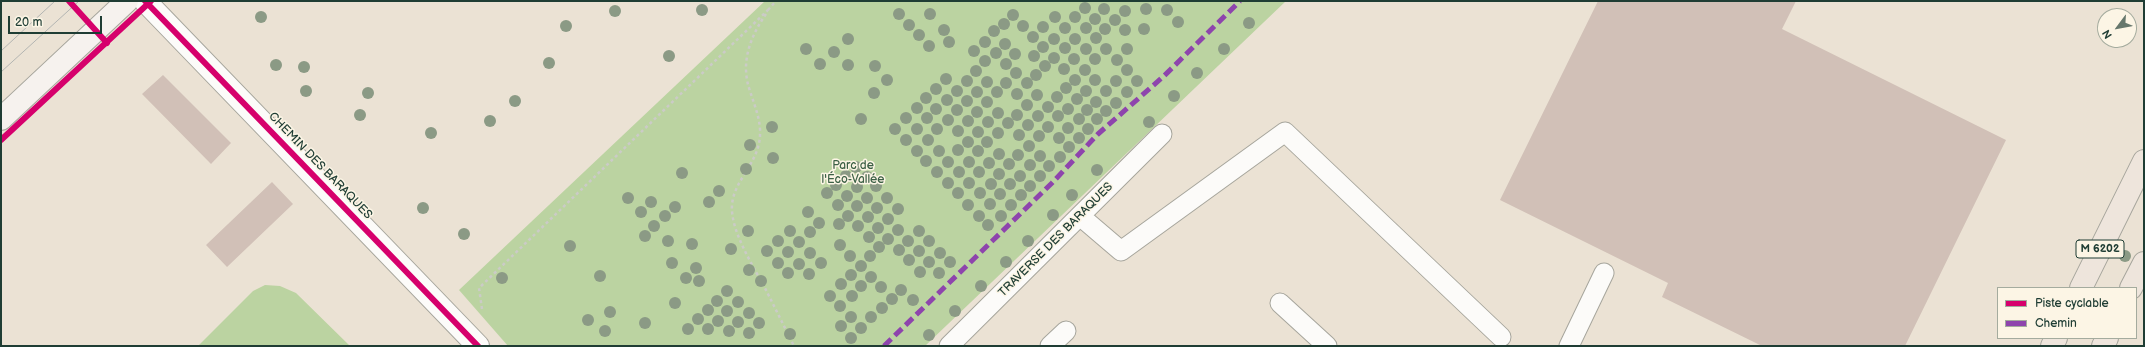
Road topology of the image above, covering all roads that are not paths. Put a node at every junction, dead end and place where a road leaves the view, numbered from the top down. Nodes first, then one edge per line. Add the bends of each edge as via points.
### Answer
1 (128, 1) edge
2 (145, 1) edge
3 (1, 119) edge
4 (1162, 134) dead end
5 (2144, 161) edge
6 (1080, 216) junction
7 (2144, 263) edge
8 (1604, 273) dead end
9 (2081, 287) edge
10 (2132, 287) edge
11 (1280, 303) dead end
12 (1066, 331) dead end
13 (1501, 337) dead end
14 (473, 341) edge
15 (949, 346) edge
16 (1050, 346) edge
17 (1327, 346) edge
18 (1569, 346) edge

1 - 3 main road
2 - 14 street, CHEMIN DES BARAQUES
4 - 6 lane, TRAVERSE DES BARAQUES
5 - 9 main road, M 6202
6 - 13 lane via 1121,251 1285,132
6 - 15 lane, TRAVERSE DES BARAQUES
7 - 10 main road
8 - 18 lane
11 - 17 lane
12 - 16 lane

